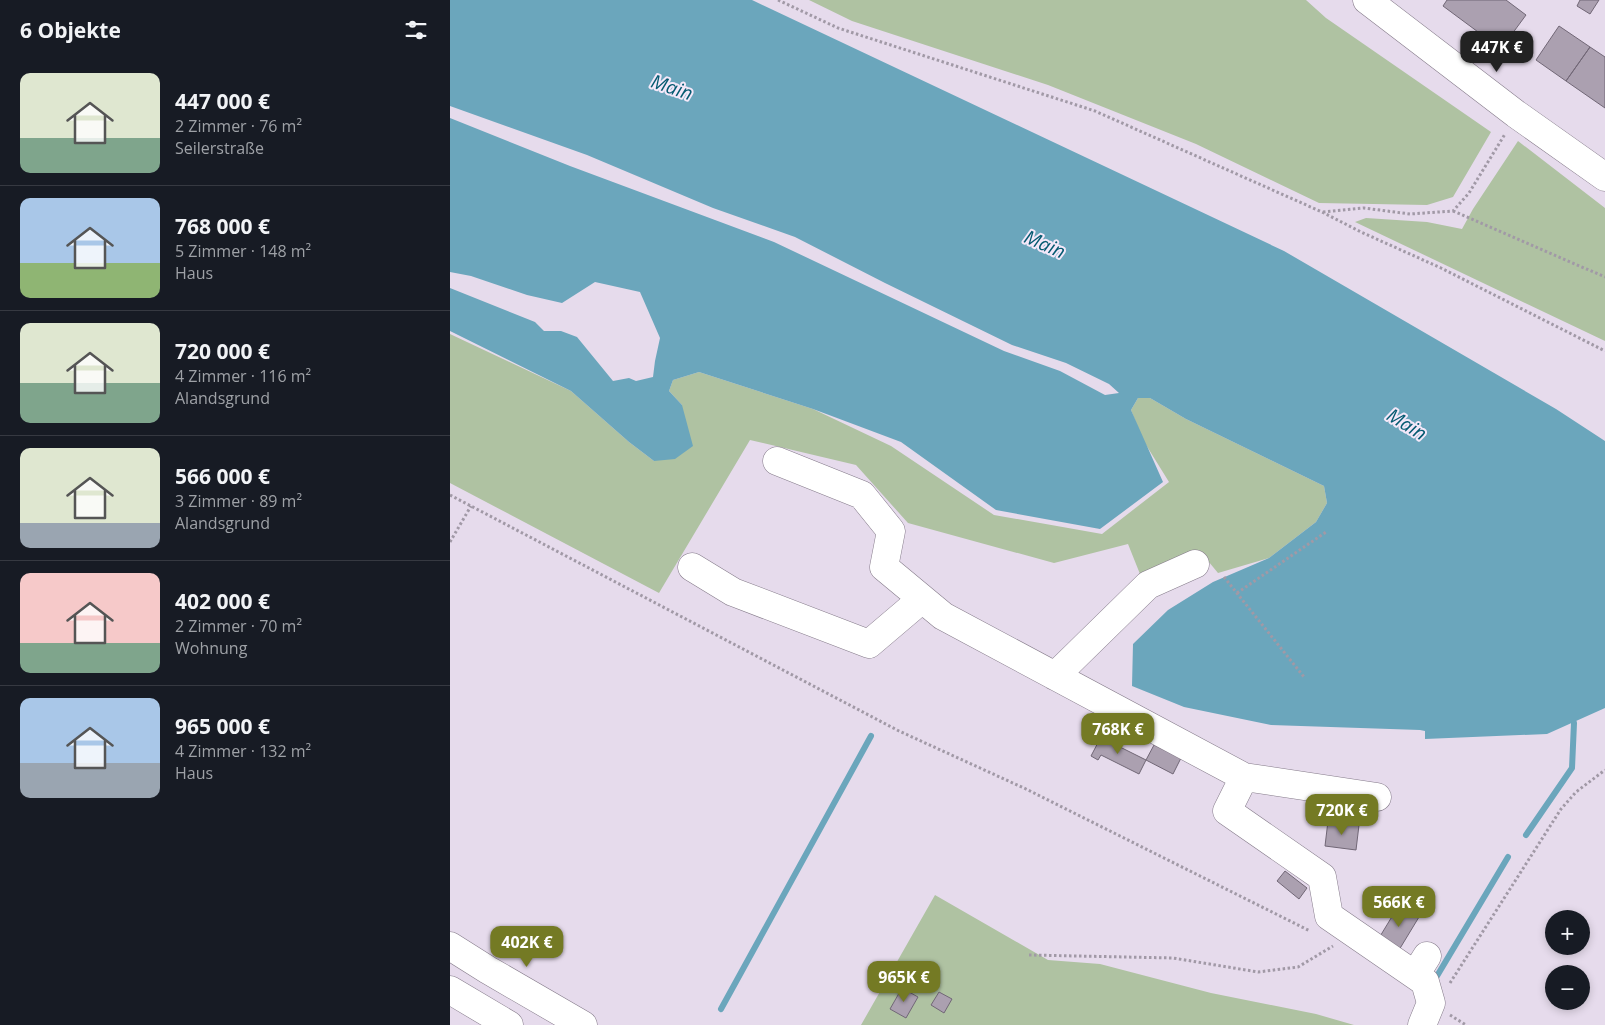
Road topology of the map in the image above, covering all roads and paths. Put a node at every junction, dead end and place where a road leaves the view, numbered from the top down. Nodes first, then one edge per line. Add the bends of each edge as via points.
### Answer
1 (778, 0) edge
2 (1367, 0) edge
3 (1516, 114) junction
4 (1605, 177) edge
5 (1453, 210) junction
6 (1322, 212) junction
7 (1605, 277) edge
8 (1605, 351) edge
9 (777, 461) dead end
10 (450, 495) edge
11 (471, 506) junction
12 (1326, 532) dead end
13 (450, 542) edge
14 (1195, 564) dead end
15 (692, 567) dead end
16 (1224, 577) dead end
17 (1237, 593) junction
18 (922, 599) junction
19 (1055, 676) junction
20 (1304, 676) dead end
21 (1605, 770) edge
22 (1244, 777) junction
23 (1377, 797) dead end
24 (1324, 930) junction
25 (450, 946) edge
26 (1029, 955) dead end
27 (450, 990) edge
28 (1426, 1019) edge
29 (508, 1025) edge
30 (583, 1025) edge

1 - 6 path via 838,28 1095,111
2 - 3 main road
3 - 4 main road
3 - 5 path via 1469,193
5 - 6 path via 1410,214 1364,208
5 - 7 path
6 - 8 path
9 - 18 main road via 862,495 891,532 884,567
10 - 11 path
11 - 13 path
11 - 24 path via 899,731
12 - 17 path
14 - 19 main road via 1148,585
15 - 18 main road via 733,592 869,644
16 - 17 path
17 - 20 path
18 - 19 main road via 943,616
19 - 22 main road
21 - 28 path via 1576,792 1561,809
22 - 23 main road
22 - 24 main road via 1227,811 1322,877
24 - 26 path via 1335,944 1298,967 1258,972 1173,958
24 - 28 main road via 1421,966
25 - 30 main road
27 - 29 main road

